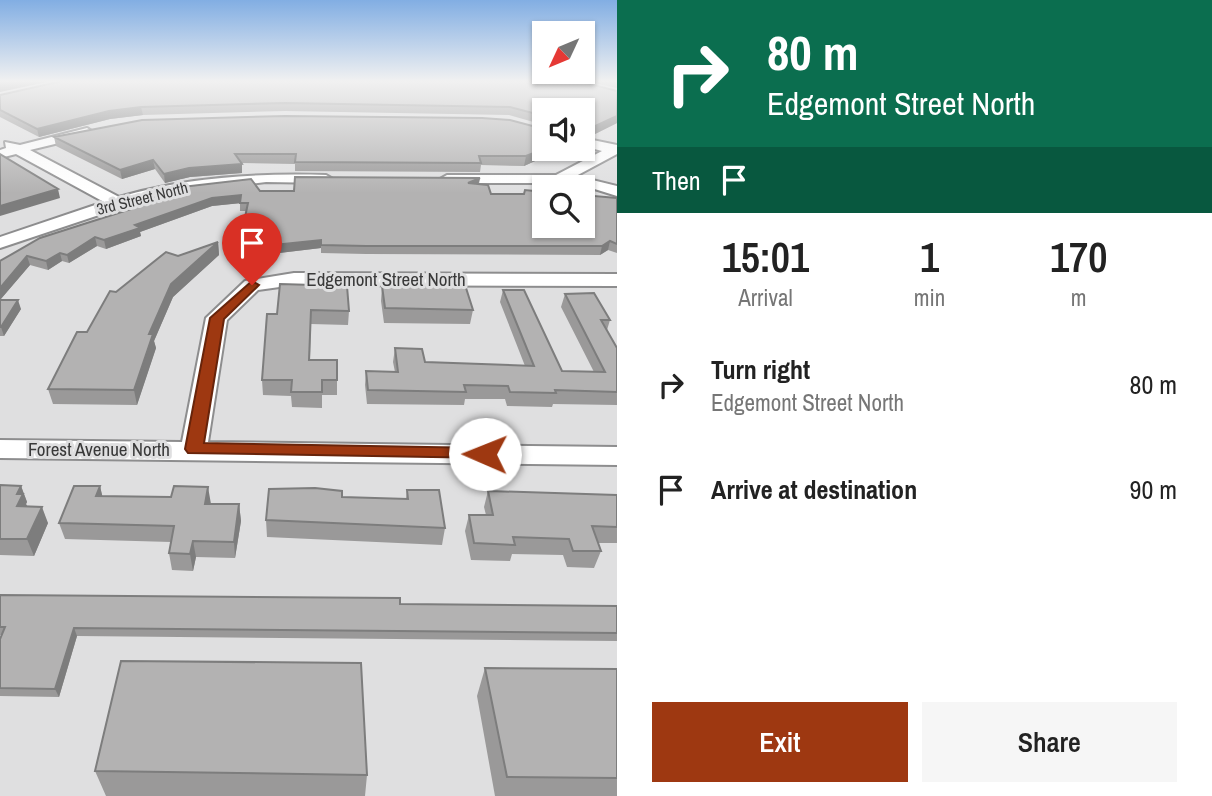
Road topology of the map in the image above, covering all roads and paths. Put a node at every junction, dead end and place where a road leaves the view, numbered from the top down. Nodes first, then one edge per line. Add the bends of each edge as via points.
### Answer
1 (100, 129) edge
2 (0, 140) edge
3 (595, 145) edge
4 (18, 149) junction
5 (616, 149) edge
6 (0, 154) edge
7 (567, 175) edge
8 (336, 178) edge
9 (434, 179) edge
10 (532, 179) edge
11 (595, 184) edge
12 (617, 191) edge
13 (118, 203) junction
14 (0, 243) edge
15 (617, 280) edge
16 (0, 449) edge
17 (194, 449) junction
18 (617, 456) edge

1 - 4 street
2 - 4 street
3 - 5 street
4 - 6 street
4 - 13 street
5 - 7 street
8 - 13 street, 3rd Street North via 190,185
9 - 10 street
11 - 12 street
13 - 14 street, 3rd Street North
15 - 17 street, Edgemont Street North via 293,279 252,285 217,318
16 - 17 street, Forest Avenue North
17 - 18 street, Forest Avenue North

